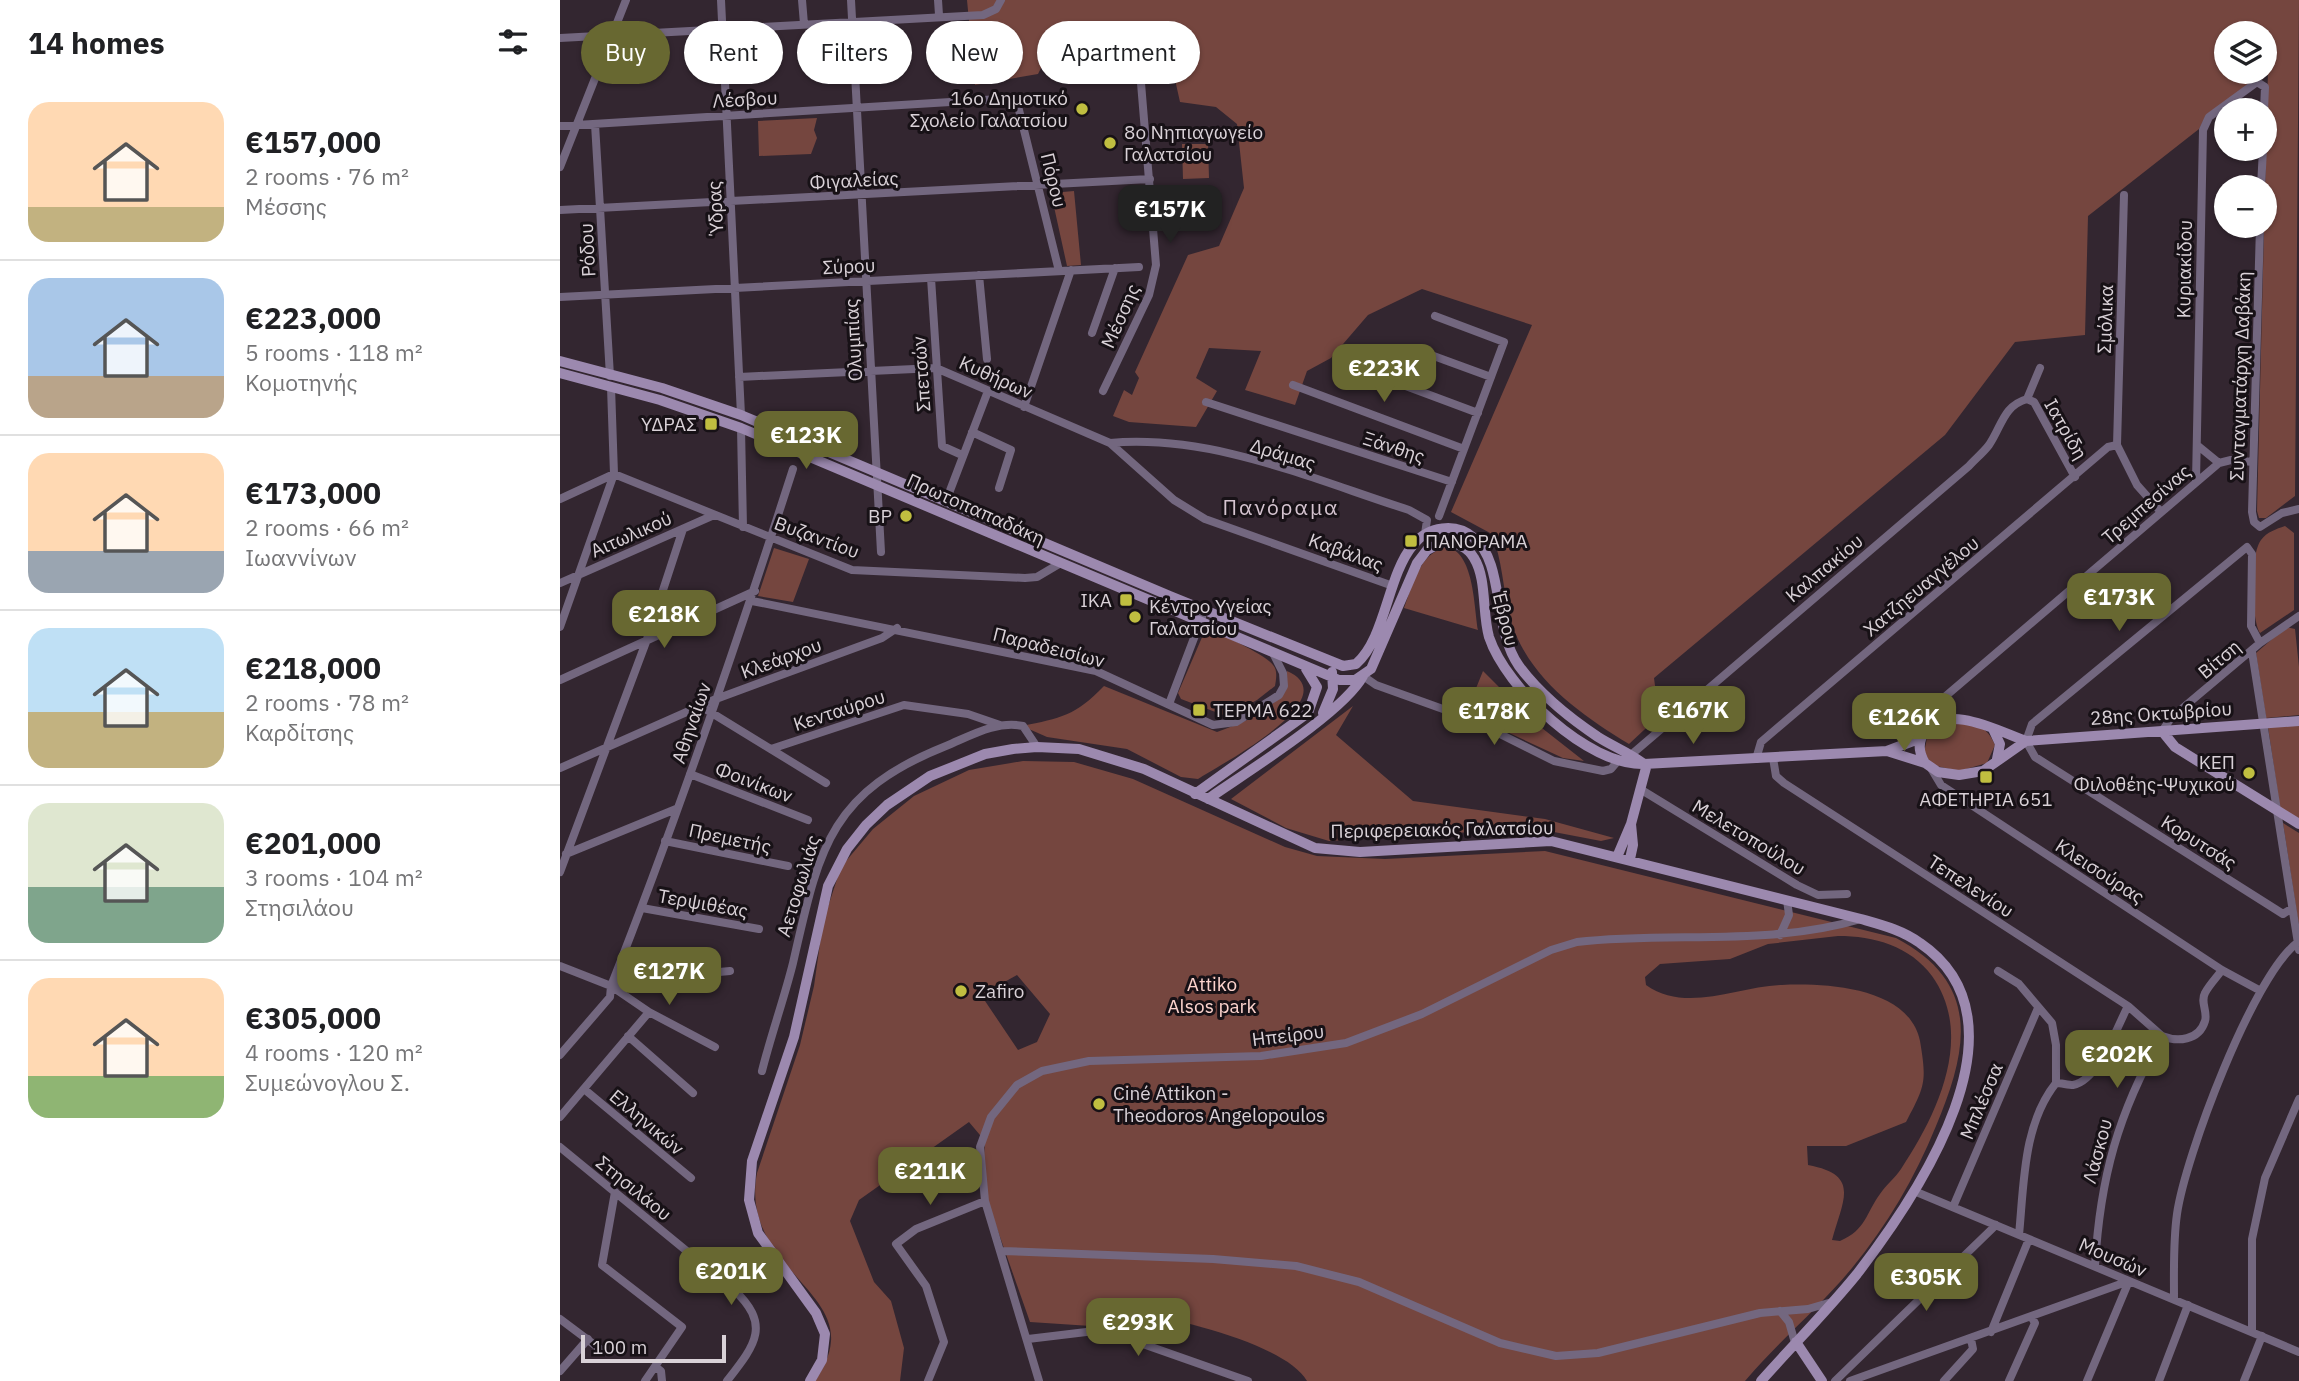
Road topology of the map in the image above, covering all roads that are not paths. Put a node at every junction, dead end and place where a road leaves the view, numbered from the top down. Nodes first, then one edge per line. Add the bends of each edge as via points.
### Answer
1 (626, 0) edge
2 (721, 0) edge
3 (802, 0) edge
4 (851, 0) edge
5 (938, 0) edge
6 (1001, 0) edge
7 (939, 15) junction
8 (852, 20) junction
9 (617, 21) edge
10 (722, 21) edge
11 (804, 21) edge
12 (840, 21) edge
13 (581, 37) edge
14 (560, 38) edge
15 (592, 84) edge
16 (725, 84) edge
17 (1141, 84) edge
18 (1016, 98) joint
19 (2235, 98) edge
20 (2265, 98) edge
21 (857, 108) junction
22 (2214, 113) edge
23 (727, 116) junction
24 (595, 124) junction
25 (560, 125) edge
26 (576, 125) junction
27 (560, 167) edge
28 (1150, 179) junction
29 (1040, 187) junction
30 (2124, 195) dead end
31 (862, 196) junction
32 (731, 202) junction
33 (600, 208) junction
34 (560, 210) edge
35 (2260, 238) edge
36 (1139, 267) dead end
37 (1115, 268) junction
38 (1071, 270) junction
39 (1059, 271) junction
40 (979, 275) junction
41 (931, 278) junction
42 (866, 281) junction
43 (735, 287) junction
44 (605, 296) junction
45 (560, 297) edge
46 (1435, 316) dead end
47 (1092, 332) dead end
48 (1420, 351) dead end
49 (987, 359) dead end
50 (560, 361) edge
51 (1344, 363) dead end
52 (936, 368) junction
53 (2040, 368) dead end
54 (871, 371) junction
55 (560, 373) edge
56 (739, 377) junction
57 (1491, 377) junction
58 (610, 381) junction
59 (1293, 385) dead end
60 (988, 391) junction
61 (1103, 391) dead end
62 (2027, 399) junction
63 (1206, 402) dead end
64 (1024, 407) junction
65 (1478, 413) junction
66 (741, 415) junction
67 (741, 428) junction
68 (972, 432) junction
69 (1110, 443) junction
70 (2117, 445) junction
71 (2197, 445) junction
72 (1464, 449) junction
73 (962, 455) junction
74 (2253, 462) junction
75 (2218, 463) junction
76 (793, 469) dead end
77 (614, 474) junction
78 (2075, 477) junction
79 (877, 478) junction
80 (2196, 481) junction
81 (1452, 482) junction
82 (999, 488) dead end
83 (560, 499) edge
84 (946, 501) junction
85 (2299, 509) edge
86 (2161, 512) junction
87 (714, 515) junction
88 (1439, 516) junction
89 (1427, 520) junction
90 (743, 527) junction
91 (683, 528) junction
92 (1452, 528) junction
93 (1425, 534) junction
94 (771, 538) junction
95 (881, 552) dead end
96 (1059, 564) junction
97 (578, 575) junction
98 (560, 583) edge
99 (1393, 586) junction
100 (755, 591) junction
101 (752, 601) junction
102 (1205, 611) junction
103 (2299, 616) edge
104 (1199, 622) junction
105 (560, 627) edge
106 (897, 628) junction
107 (646, 642) junction
108 (2260, 643) junction
109 (2252, 652) junction
110 (1273, 653) junction
111 (1331, 662) junction
112 (1301, 665) junction
113 (1363, 676) junction
114 (1333, 678) junction
115 (560, 680) edge
116 (716, 699) junction
117 (1169, 704) junction
118 (698, 707) junction
119 (711, 712) junction
120 (1320, 719) junction
121 (2299, 721) edge
122 (2262, 723) junction
123 (1000, 725) junction
124 (1993, 729) junction
125 (2162, 731) junction
126 (1923, 735) junction
127 (2026, 741) junction
128 (1037, 747) junction
129 (605, 748) junction
130 (771, 749) junction
131 (1886, 751) junction
132 (1632, 754) junction
133 (1773, 758) junction
134 (1756, 759) junction
135 (1997, 760) junction
136 (1617, 762) junction
137 (1928, 766) junction
138 (560, 768) edge
139 (1645, 768) junction
140 (690, 774) junction
141 (825, 783) dead end
142 (1640, 789) junction
143 (1195, 794) junction
144 (1208, 799) junction
145 (676, 809) junction
146 (2277, 809) junction
147 (808, 820) dead end
148 (1631, 824) junction
149 (2299, 824) edge
150 (665, 841) junction
151 (566, 854) junction
152 (1617, 857) junction
153 (1630, 859) junction
154 (788, 866) dead end
155 (560, 872) edge
156 (1847, 894) dead end
157 (1787, 900) junction
158 (642, 908) junction
159 (2291, 909) junction
160 (1861, 919) junction
161 (759, 929) dead end
162 (1780, 935) junction
163 (2298, 947) edge
164 (560, 966) edge
165 (792, 966) junction
166 (808, 967) junction
167 (2222, 970) junction
168 (730, 971) dead end
169 (1998, 971) dead end
170 (611, 985) junction
171 (2259, 990) junction
172 (2128, 1006) junction
173 (2038, 1008) junction
174 (649, 1012) junction
175 (628, 1036) junction
176 (2162, 1036) junction
177 (715, 1047) dead end
178 (560, 1055) edge
179 (762, 1071) dead end
180 (2056, 1083) junction
181 (584, 1089) junction
182 (693, 1093) dead end
183 (2299, 1099) edge
184 (560, 1117) edge
185 (560, 1147) edge
186 (691, 1178) dead end
187 (1914, 1191) junction
188 (615, 1192) junction
189 (985, 1201) junction
190 (1953, 1207) junction
191 (1996, 1225) junction
192 (2020, 1235) junction
193 (2029, 1238) junction
194 (1002, 1251) junction
195 (2095, 1266) junction
196 (2129, 1281) junction
197 (2174, 1299) junction
198 (1832, 1302) junction
199 (2188, 1305) junction
200 (1780, 1311) junction
201 (2032, 1318) junction
202 (560, 1319) edge
203 (1991, 1332) junction
204 (2252, 1332) junction
205 (2262, 1336) junction
206 (588, 1339) junction
207 (1028, 1339) junction
208 (1971, 1339) junction
209 (1795, 1342) junction
210 (600, 1349) dead end
211 (2299, 1352) edge
212 (656, 1367) junction
213 (560, 1371) edge
214 (645, 1381) edge
215 (662, 1381) edge
216 (727, 1381) edge
217 (810, 1381) edge
218 (928, 1381) edge
219 (1039, 1381) edge
220 (1248, 1381) edge
221 (1762, 1381) edge
222 (1822, 1381) edge
223 (1835, 1381) edge
224 (1850, 1381) edge
225 (1944, 1381) edge
226 (2009, 1381) edge
227 (2087, 1381) edge
228 (2159, 1381) edge
229 (2244, 1381) edge

1 - 9 street
2 - 10 street, Ύδρας
3 - 11 street
4 - 8 street, Ολυμπίας
5 - 7 street
6 - 7 street via 996,9 983,15
7 - 8 street
8 - 12 street
8 - 21 street, Ολυμπίας
13 - 14 street
15 - 26 street
16 - 23 street, Ύδρας
17 - 28 street, Μέσσης
18 - 21 street, Λέσβου
18 - 29 street, Πόρου
19 - 20 street, Κυριακίδου via 2257,82 2265,87
21 - 23 street, Λέσβου
21 - 31 street, Ολυμπίας
22 - 71 street, Κυριακίδου via 2203,130
23 - 24 street, Λέσβου
23 - 32 street, Ύδρας
24 - 26 street, Λέσβου
24 - 33 street, Ρόδου
25 - 26 street, Λέσβου
26 - 27 street
28 - 29 street, Φιγαλείας
28 - 61 street, Μέσσης via 1156,265 1149,296
29 - 31 street, Φιγαλείας
29 - 39 street, Πόρου
30 - 70 street, Σμόλικα
31 - 32 street, Φιγαλείας
31 - 42 street, Ολυμπίας
32 - 33 street, Φιγαλείας
32 - 43 street, Ύδρας
33 - 34 street, Φιγαλείας
33 - 44 street, Ρόδου
35 - 74 street, Συνταγματάρχη Δαβάκη
36 - 37 street, Σύρου
37 - 38 street, Σύρου
37 - 47 street
38 - 39 street, Σύρου
38 - 64 street
39 - 40 street, Σύρου
40 - 41 street, Σύρου
40 - 49 street
41 - 42 street, Σύρου
41 - 52 street, Σπετσών
42 - 43 street, Σύρου
42 - 54 street, Ολυμπίας
43 - 44 street, Σύρου
43 - 56 street, Ύδρας
44 - 45 street, Σύρου
44 - 58 street, Ρόδου
46 - 57 street via 1504,342
48 - 57 street
50 - 58 main road, Πρωτοπαπαδάκη
51 - 65 street
52 - 54 street, Κυθήρων
52 - 60 street, Κυθήρων
52 - 73 street, Σπετσών via 942,446
53 - 62 street
54 - 56 street, Κυθήρων
54 - 79 street, Ολυμπίας
55 - 58 main road, Πρωτοπαπαδάκη
56 - 66 street, Ύδρας
57 - 65 street
58 - 66 main road, Πρωτοπαπαδάκη via 698,399
58 - 67 main road, Πρωτοπαπαδάκη
58 - 77 street, Ρόδου
59 - 72 street
60 - 64 street, Κυθήρων
60 - 68 street
62 - 78 street, Ιατρίδη via 2034,402
62 - 132 street, Καλπακίου via 2015,402 2007,411 1989,445 1969,466
63 - 81 street, Ξάνθης
64 - 69 street, Κυθήρων
65 - 72 street
66 - 79 main road, Πρωτοπαπαδάκη
67 - 79 main road, Πρωτοπαπαδάκη
67 - 90 street
68 - 73 street
68 - 82 street via 1011,450
69 - 89 street, Δράμας via 1143,440 1228,453 1409,510
69 - 99 street, Καβάλας via 1174,500 1205,519
70 - 78 street, Χατζηευαγγέλου via 2108,447
70 - 86 street via 2137,485
71 - 75 street
71 - 80 street, Κυριακίδου
72 - 81 street
73 - 84 street
74 - 75 street, Τρεμπεσίνας
74 - 85 street, Συνταγματάρχη Δαβάκη via 2252,512 2257,527
75 - 80 street, Τρεμπεσίνας
76 - 94 street, Αθηναίων
77 - 83 street
77 - 87 street, Βυζαντίου
77 - 97 street
78 - 134 street, Χατζηευαγγέλου via 1761,742
79 - 84 main road, Πρωτοπαπαδάκη
79 - 95 street, Ολυμπίας
79 - 96 main road, Πρωτοπαπαδάκη
80 - 86 street, Τρεμπεσίνας
81 - 88 street
84 - 102 main road, Πρωτοπαπαδάκη
86 - 126 street, Τρεμπεσίνας via 1927,712 1918,722
87 - 90 street, Βυζαντίου
87 - 91 street, Αιτωλικού
88 - 89 street
88 - 92 street, Έβρου
89 - 93 street
90 - 94 street, Βυζαντίου
91 - 97 street, Αιτωλικού
91 - 107 street
92 - 93 main road
92 - 132 main road, Έβρου via 1470,534 1486,550 1501,627 1519,666 1586,729
93 - 99 main road via 1407,554
94 - 96 street, Βυζαντίου via 852,570 1025,578
94 - 100 street, Αθηναίων
96 - 104 main road, Πρωτοπαπαδάκη
97 - 98 street, Αιτωλικού
97 - 105 street
99 - 111 main road via 1362,659 1352,666
100 - 101 street, Αθηναίων
100 - 107 street
101 - 106 street, Παραδεισίων
101 - 116 street, Αθηναίων
102 - 104 street
102 - 111 main road, Πρωτοπαπαδάκη
103 - 108 street, Βίτση
104 - 110 main road, Πρωτοπαπαδάκη
104 - 117 street
106 - 116 street, Κλεάρχου via 882,638
106 - 117 street, Παραδεισίων via 1096,671
107 - 115 street
107 - 129 street
108 - 109 street, Βίτση
108 - 127 street via 2251,626 2252,554 2247,547 2032,724
109 - 122 street
109 - 125 street, Βίτση
110 - 112 main road, Πρωτοπαπαδάκη
110 - 117 street, Παραδεισίων via 1284,686 1270,702 1236,722 1213,725
111 - 114 main road
112 - 114 main road, Πρωτοπαπαδάκη
112 - 143 main road via 1312,674 1317,687 1308,713
113 - 114 main road
113 - 120 main road, Έβρου via 1349,695
113 - 136 street via 1376,685 1468,718 1554,761 1603,771
113 - 136 main road, Έβρου via 1381,653 1422,555 1442,542 1458,544 1476,561 1488,634 1507,674 1567,732
114 - 120 main road via 1329,704
116 - 118 street, Κλεάρχου
116 - 119 street, Αθηναίων
118 - 119 street
118 - 129 street, Κλεάρχου
119 - 130 street
119 - 140 street, Αθηναίων
120 - 144 main road, Έβρου
121 - 122 main road, 28ης Οκτωβρίου
122 - 125 main road, 28ης Οκτωβρίου
122 - 146 street
123 - 128 street via 1023,726
123 - 130 street, Κενταύρου via 904,705
123 - 165 street, Αετοφωλιάς via 915,760 854,801 833,828 815,872
124 - 126 main road, 28ης Οκτωβρίου via 1977,721 1958,720 1940,722
124 - 127 main road, 28ης Οκτωβρίου
124 - 135 main road via 2000,744
125 - 127 main road, 28ης Οκτωβρίου
125 - 146 main road via 2175,747
126 - 131 main road, 28ης Οκτωβρίου
126 - 137 main road via 1920,750
127 - 135 main road, 28ης Οκτωβρίου
127 - 159 street, Κορυτσάς via 2035,757 2058,772 2283,914
128 - 143 main road, Περιφερειακός Γαλατσίου via 1104,755
128 - 166 main road, Περιφερειακός Γαλατσίου via 985,754 959,763 887,805 838,865 821,908
129 - 138 street, Κλεάρχου
129 - 151 street
130 - 141 street
131 - 133 main road, 28ης Οκτωβρίου
131 - 137 main road, 28ης Οκτωβρίου
132 - 139 main road, Έβρου
133 - 134 main road, 28ης Οκτωβρίου
133 - 172 street, Τεπελενίου via 1776,776 1784,783
134 - 139 main road, 28ης Οκτωβρίου
135 - 137 main road, 28ης Οκτωβρίου via 1983,771 1959,775
136 - 139 main road, Έβρου
137 - 167 street, Κλεισούρας via 1941,785
139 - 142 main road
140 - 145 street, Αθηναίων
140 - 147 street, Φοινίκων
142 - 148 main road
142 - 156 street, Μελετοπούλου via 1797,885 1818,895
143 - 144 main road, Περιφερειακός Γαλατσίου
144 - 152 main road, Περιφερειακός Γαλατσίου via 1315,848 1338,852 1551,841
145 - 150 street, Αθηναίων
145 - 151 street
146 - 149 main road
146 - 159 street
148 - 152 main road
148 - 153 main road
150 - 154 street, Πρεμετής
150 - 158 street, Αθηναίων
151 - 155 street
152 - 153 main road, Περιφερειακός Γαλατσίου
153 - 157 main road, Περιφερειακός Γαλατσίου
157 - 160 main road, Περιφερειακός Γαλατσίου
157 - 162 street via 1789,915
158 - 161 street, Τερψιθέας
158 - 170 street, Αθηναίων
159 - 163 street
160 - 162 street, Ηπείρου
160 - 187 main road, Περιφερειακός Γαλατσίου via 1896,930 1927,948 1956,982 1969,1022 1966,1074
162 - 189 street, Ηπείρου via 1568,944 1394,1027 1346,1044 1304,1052 1053,1066 1017,1085 992,1117 980,1147
163 - 171 street via 2285,952
164 - 170 street
165 - 166 street
165 - 179 street, Αετοφωλιάς
166 - 217 main road, Περιφερειακός Γαλατσίου via 794,1037 752,1161 749,1200 758,1233 821,1322 825,1347
167 - 171 street, Κλεισούρας
167 - 176 street via 2204,993 2205,1021 2198,1031 2175,1041
168 - 170 street
169 - 173 street via 2019,984
170 - 174 street
170 - 178 street, Αθηναίων via 605,1006
171 - 197 street via 2187,1168 2177,1213
172 - 176 street, Τεπελενίου
172 - 180 street via 2095,1070 2073,1085
173 - 180 street via 2052,1023
173 - 190 street, Μπλέσσα
174 - 175 street
174 - 177 street
175 - 181 street
175 - 182 street
176 - 195 street, Λάσκου via 2119,1122 2098,1216
180 - 192 street via 2036,1114
181 - 184 street
181 - 186 street, Ελληνικών
183 - 204 street via 2265,1178 2252,1239
185 - 188 street, Στησιλάου
187 - 190 street, Μουσών
187 - 198 main road, Περιφερειακός Γαλατσίου
188 - 212 street via 602,1265 682,1328
188 - 216 street, Στησιλάου via 754,1311 758,1326 754,1342
189 - 194 street, Ηπείρου
189 - 218 street via 916,1229 896,1244 926,1286 944,1342
190 - 191 street, Μουσών
191 - 192 street, Μουσών
191 - 223 street
192 - 193 street, Μουσών
193 - 195 street, Μουσών
193 - 203 street
194 - 200 street via 1296,1266 1359,1282 1500,1343 1556,1356 1598,1353
194 - 207 street, Ηπείρου
195 - 196 street, Μουσών
196 - 197 street, Μουσών
196 - 201 street
196 - 227 street
197 - 199 street, Μουσών
198 - 200 street
198 - 209 main road, Περιφερειακός Γαλατσίου
199 - 204 street, Μουσών
199 - 228 street
200 - 209 street
201 - 203 street
201 - 226 street via 2035,1323
202 - 206 street
203 - 208 street
204 - 205 street, Μουσών
205 - 211 street, Μουσών
205 - 229 street
206 - 210 street
206 - 213 street
207 - 219 street, Ηπείρου
207 - 220 street via 1103,1330
208 - 224 street
208 - 225 street via 1973,1349
209 - 221 main road, Περιφερειακός Γαλατσίου
209 - 222 main road
212 - 214 street
212 - 215 street

